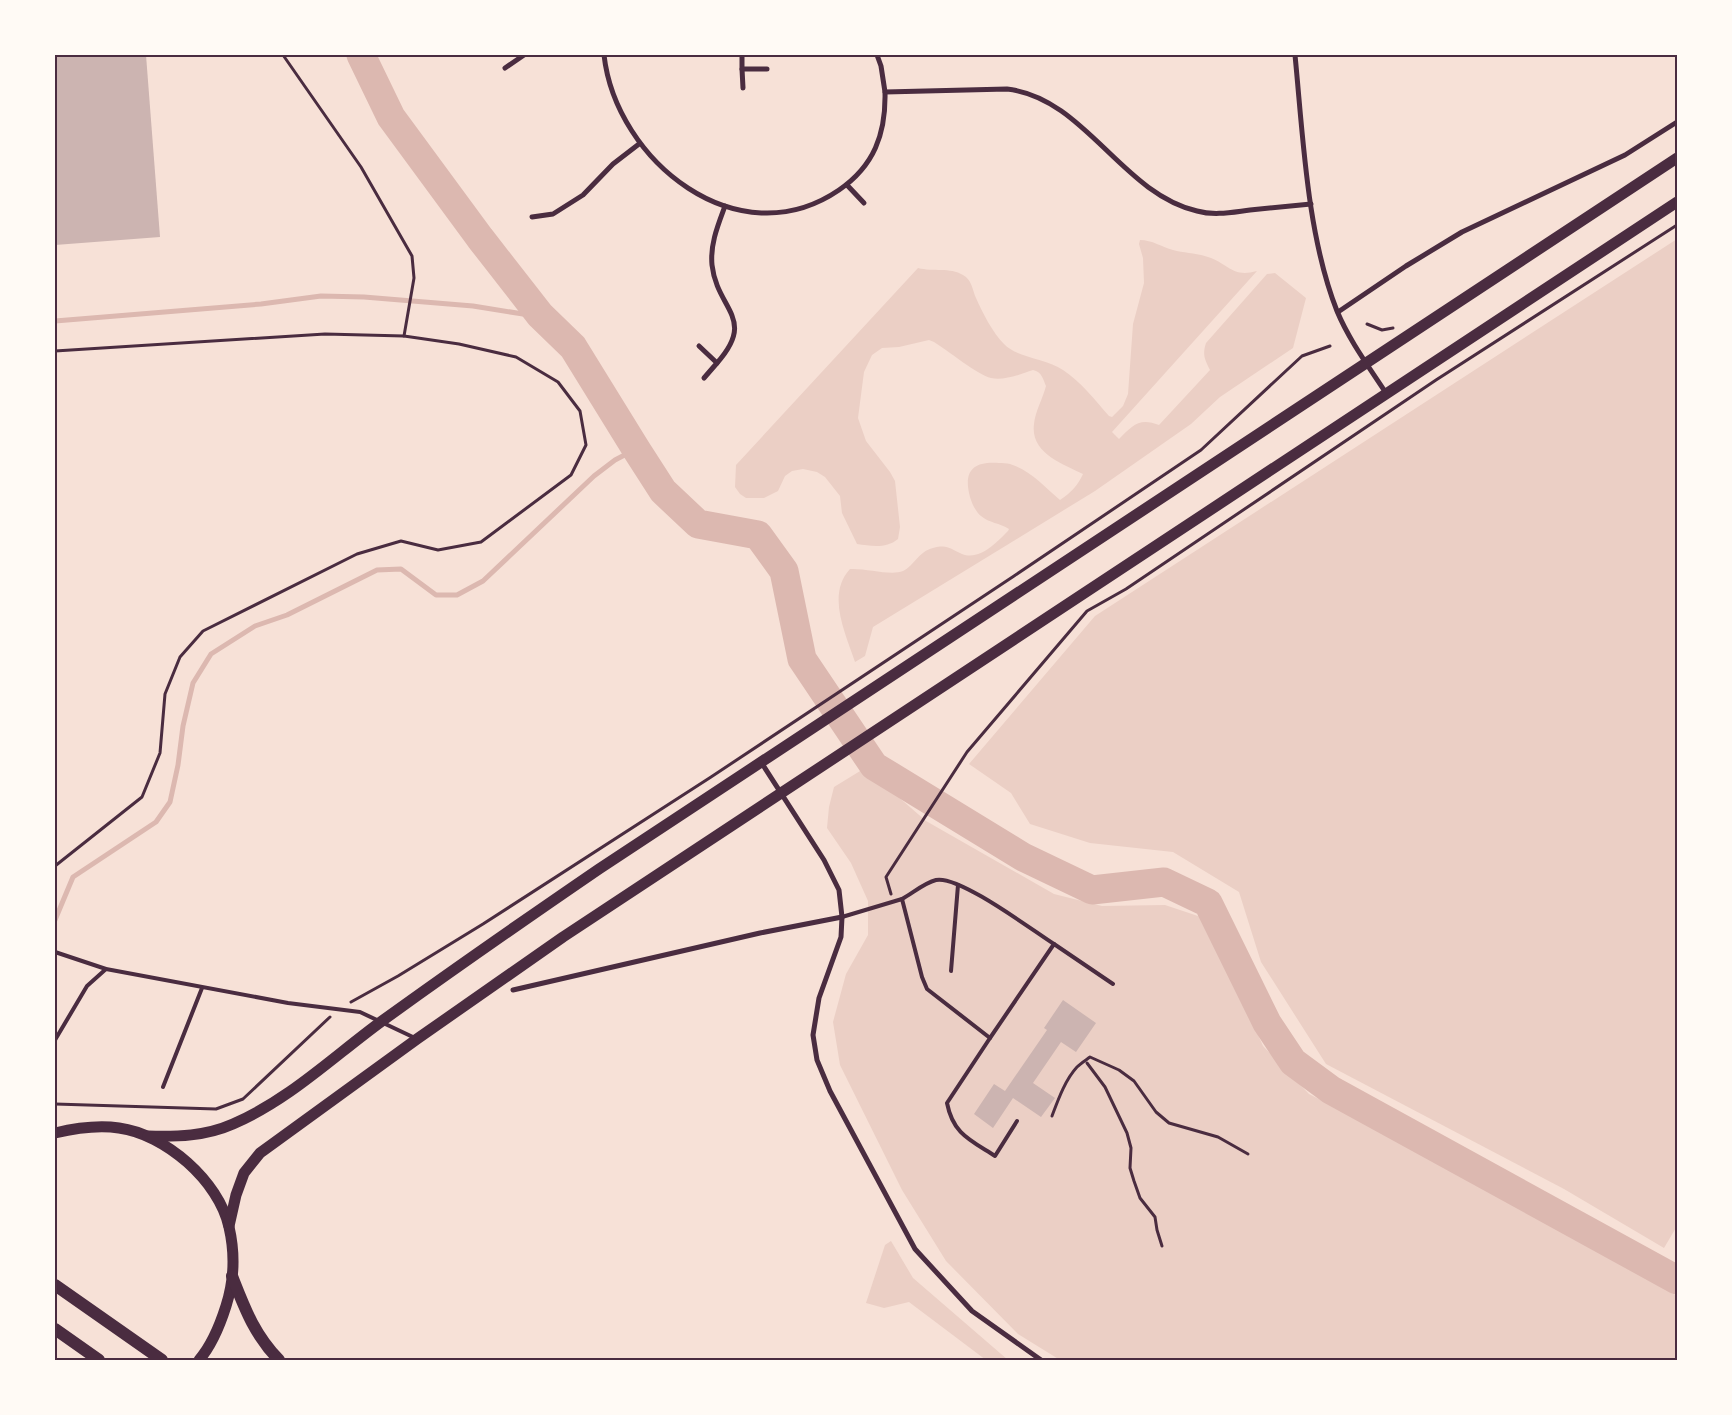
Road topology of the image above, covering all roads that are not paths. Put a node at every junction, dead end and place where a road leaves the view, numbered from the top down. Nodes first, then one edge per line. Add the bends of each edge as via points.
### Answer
1 (604, 55) edge
2 (742, 55) edge
3 (877, 55) edge
4 (1295, 55) edge
5 (521, 56) edge
6 (505, 68) dead end
7 (742, 69) junction
8 (767, 69) dead end
9 (744, 88) dead end
10 (885, 92) junction
11 (1677, 122) edge
12 (639, 144) junction
13 (1677, 158) edge
14 (847, 185) junction
15 (1677, 202) edge
16 (864, 203) dead end
17 (1311, 204) junction
18 (725, 206) junction
19 (532, 217) dead end
20 (1338, 312) junction
21 (699, 346) dead end
22 (1366, 362) junction
23 (717, 363) junction
24 (704, 378) dead end
25 (1386, 393) junction
26 (761, 762) junction
27 (782, 792) junction
28 (958, 884) junction
29 (902, 899) junction
30 (842, 917) junction
31 (1054, 944) junction
32 (57, 952) edge
33 (106, 969) junction
34 (951, 971) dead end
35 (1113, 984) dead end
36 (202, 988) junction
37 (513, 990) dead end
38 (381, 1022) junction
39 (990, 1038) junction
40 (417, 1039) junction
41 (55, 1040) edge
42 (164, 1087) dead end
43 (1018, 1121) dead end
44 (55, 1133) edge
45 (148, 1136) junction
46 (229, 1226) junction
47 (232, 1276) junction
48 (55, 1285) edge
49 (55, 1329) edge
50 (99, 1360) edge
51 (162, 1360) edge
52 (199, 1360) edge
53 (279, 1360) edge
54 (1041, 1360) edge

1 - 12 street via 609,86
2 - 7 street
3 - 10 street
4 - 17 street
5 - 6 street
7 - 8 street
7 - 9 street
10 - 14 street via 883,127 878,144
10 - 17 street via 993,89 1034,95 1063,112 1148,188 1171,202 1197,211 1219,214
11 - 20 street via 1625,156 1462,232
12 - 18 street via 685,187
12 - 19 street via 613,164 583,195 552,214
13 - 22 main road
14 - 16 street
14 - 18 street via 830,196 794,209 761,213
15 - 25 main road
17 - 20 street via 1324,269
18 - 23 street via 713,239 712,264 716,284 730,310 735,330 731,346
20 - 22 street
21 - 23 street
22 - 25 street
22 - 26 main road
23 - 24 street
25 - 27 main road
26 - 27 street
26 - 38 main road via 591,874
27 - 30 street via 839,890
27 - 40 main road via 563,937
28 - 29 lane via 937,880
28 - 31 lane
28 - 34 lane
29 - 30 lane
29 - 39 lane via 927,989
30 - 37 street
30 - 54 street via 841,937 819,998 813,1036 816,1060 915,1249 972,1311
31 - 35 lane
31 - 39 lane
32 - 33 lane
33 - 36 lane
33 - 41 lane via 87,986
36 - 38 lane via 360,1012
36 - 42 lane
38 - 40 lane
38 - 45 main road via 257,1113 206,1133 178,1137
39 - 43 lane via 947,1103 949,1113 964,1137 995,1156
40 - 46 main road via 260,1153 244,1173
44 - 45 main road via 102,1127
45 - 46 main road via 179,1155 204,1180 219,1202
46 - 47 main road
47 - 52 main road via 223,1315 212,1341
47 - 53 highway via 248,1317
48 - 51 highway
49 - 50 highway

